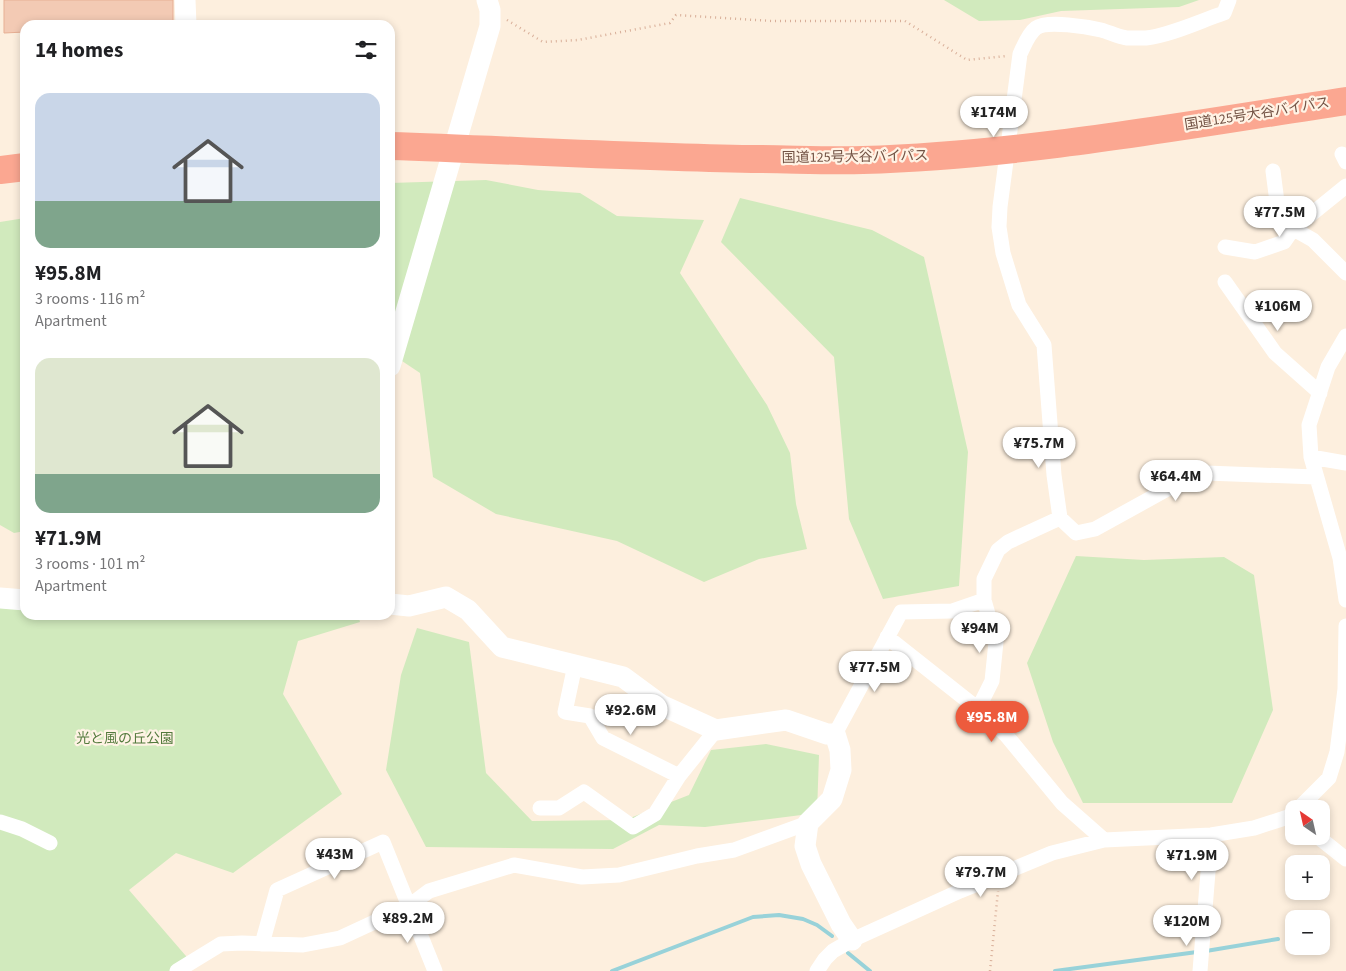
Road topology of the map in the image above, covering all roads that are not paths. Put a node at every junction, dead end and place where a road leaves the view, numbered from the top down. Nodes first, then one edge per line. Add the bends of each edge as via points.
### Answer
1 (185, 0) edge
2 (1229, 0) edge
3 (489, 5) edge
4 (186, 20) edge
5 (1346, 101) edge
6 (395, 146) edge
7 (454, 148) junction
8 (20, 168) edge
9 (0, 170) edge
10 (1273, 171) dead end
11 (1346, 186) edge
12 (1293, 229) junction
13 (1225, 246) dead end
14 (1346, 273) edge
15 (1224, 282) dead end
16 (1346, 336) edge
17 (395, 349) edge
18 (1320, 393) junction
19 (1311, 457) junction
20 (1346, 463) edge
21 (1316, 477) junction
22 (1060, 518) junction
23 (0, 598) edge
24 (20, 600) edge
25 (984, 600) junction
26 (1346, 600) edge
27 (395, 605) edge
28 (1346, 626) edge
29 (887, 637) junction
30 (574, 665) junction
31 (1346, 689) edge
32 (978, 709) junction
33 (716, 730) junction
34 (836, 734) junction
35 (678, 776) junction
36 (1308, 800) edge
37 (540, 808) dead end
38 (1285, 817) edge
39 (0, 822) edge
40 (808, 823) junction
41 (1211, 835) junction
42 (1104, 840) junction
43 (50, 844) dead end
44 (1328, 845) edge
45 (1346, 859) edge
46 (409, 906) junction
47 (852, 940) junction
48 (262, 944) junction
49 (1201, 969) edge
50 (177, 971) edge
51 (435, 971) edge
52 (817, 971) edge

1 - 4 street
2 - 22 street via 1224,13 1167,34 1146,38 1126,38 1074,25 1038,27 1020,54 999,227 1018,305 1044,345
3 - 7 street via 490,26
5 - 7 highway, 国道125号大谷バイパス via 1028,148 861,160 704,158
6 - 7 highway, 国道125号大谷バイパス
7 - 17 street
8 - 9 highway
10 - 12 street via 1283,223
11 - 12 street
12 - 13 street via 1284,242 1255,252
12 - 14 street via 1313,240
15 - 18 street via 1275,353
16 - 18 street via 1328,367
18 - 19 street via 1309,425
19 - 20 street
19 - 21 street
21 - 22 street via 1206,473 1180,482 1095,529 1076,533
21 - 26 street via 1340,558
22 - 25 street via 1008,542 998,550 984,579
23 - 24 street
25 - 29 street via 952,611 901,612
25 - 32 street via 996,642 992,682
27 - 30 street via 409,606 446,597 468,610 502,647
28 - 31 street
29 - 32 street
29 - 34 street
30 - 33 street via 623,677 661,705
30 - 35 street via 565,712 590,716 603,738
31 - 36 street via 1337,752 1329,778
32 - 42 street via 1006,735 1062,803
33 - 34 street via 786,720
33 - 35 street
34 - 40 street via 841,770 832,799
35 - 37 street via 655,814 633,827 584,792 558,808
38 - 41 street via 1254,828
39 - 43 street
40 - 46 street via 734,850 619,875 582,877 514,865 429,891
40 - 47 street via 805,846 811,864
41 - 42 street
41 - 49 street
42 - 47 street via 1052,853 999,874
44 - 45 street
46 - 48 street via 340,938 303,945
46 - 48 street via 383,842 277,890
46 - 51 street
47 - 52 street via 833,951
48 - 50 street via 222,944

